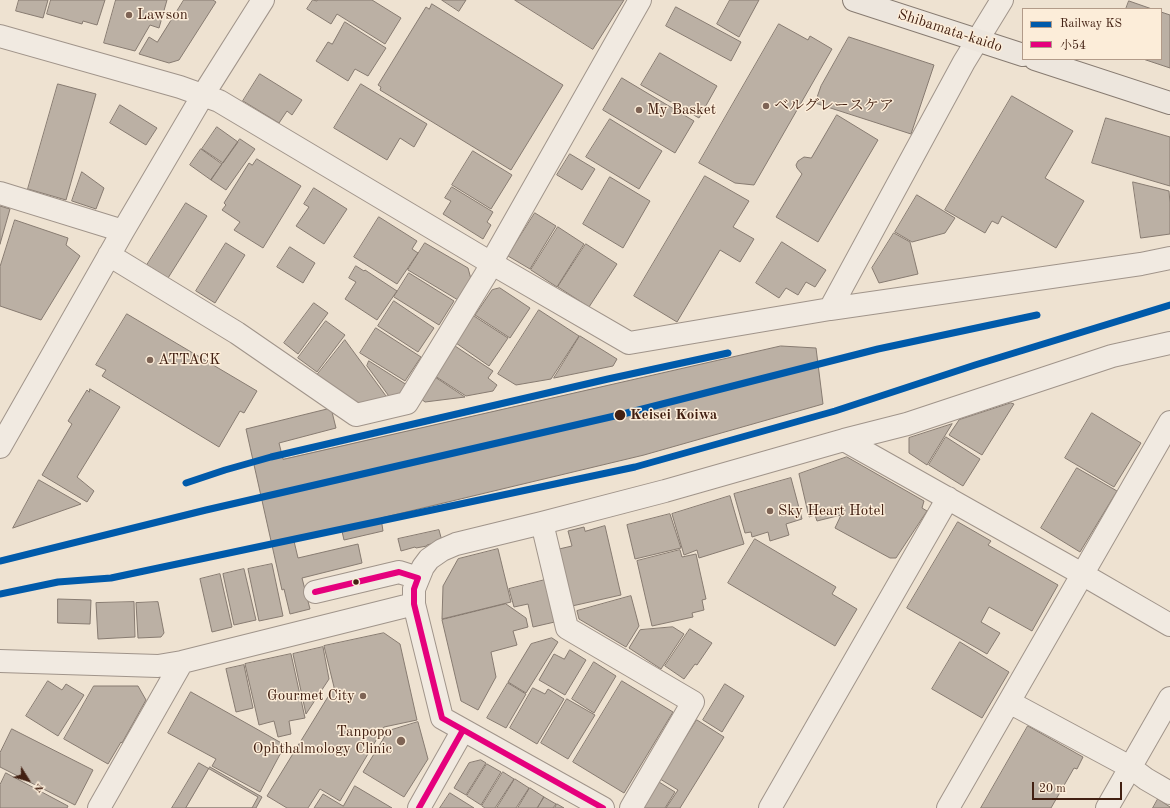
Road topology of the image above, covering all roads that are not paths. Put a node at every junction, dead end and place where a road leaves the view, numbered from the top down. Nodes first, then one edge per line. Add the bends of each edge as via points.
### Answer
1 (263, 0) edge
2 (640, 0) edge
3 (854, 0) edge
4 (1002, 0) edge
5 (0, 36) edge
6 (977, 40) junction
7 (1022, 55) edge
8 (1038, 60) edge
9 (203, 95) junction
10 (1170, 104) edge
11 (0, 192) edge
12 (123, 231) junction
13 (109, 255) junction
14 (1170, 258) edge
15 (491, 263) junction
16 (830, 309) junction
17 (1170, 344) edge
18 (1170, 422) edge
19 (844, 440) junction
20 (0, 447) edge
21 (948, 498) junction
22 (542, 523) junction
23 (1082, 574) junction
24 (418, 578) junction
25 (315, 592) dead end
26 (414, 604) junction
27 (1170, 625) edge
28 (0, 661) edge
29 (182, 662) junction
30 (1170, 698) edge
31 (1009, 702) junction
32 (463, 730) junction
33 (1130, 767) junction
34 (1170, 793) edge
35 (599, 807) edge
36 (98, 808) edge
37 (419, 808) edge
38 (630, 808) edge
39 (770, 808) edge
40 (948, 808) edge
41 (1107, 808) edge

1 - 9 street
2 - 15 street
3 - 6 main road, Shibamata-kaido
4 - 6 street
5 - 9 street
6 - 7 main road, Shibamata-kaido
6 - 16 street
8 - 10 main road
9 - 12 street
9 - 15 street via 219,101
11 - 12 street
12 - 13 street
13 - 15 street via 236,333 356,415 407,403
13 - 20 street
14 - 16 street
15 - 16 street via 629,343
17 - 19 street via 1112,356 907,424
18 - 23 street
19 - 21 street
19 - 22 street
21 - 23 street
21 - 39 street
22 - 24 street via 456,544 442,550 423,566
22 - 38 street via 567,628 696,698
23 - 27 street
23 - 31 street
24 - 25 street via 399,572
24 - 26 street via 414,589
26 - 29 street
26 - 32 street via 442,718
28 - 29 street via 158,666
29 - 36 street
30 - 33 street
31 - 33 street
31 - 40 street
32 - 35 street
32 - 37 street
33 - 34 street
33 - 41 street

